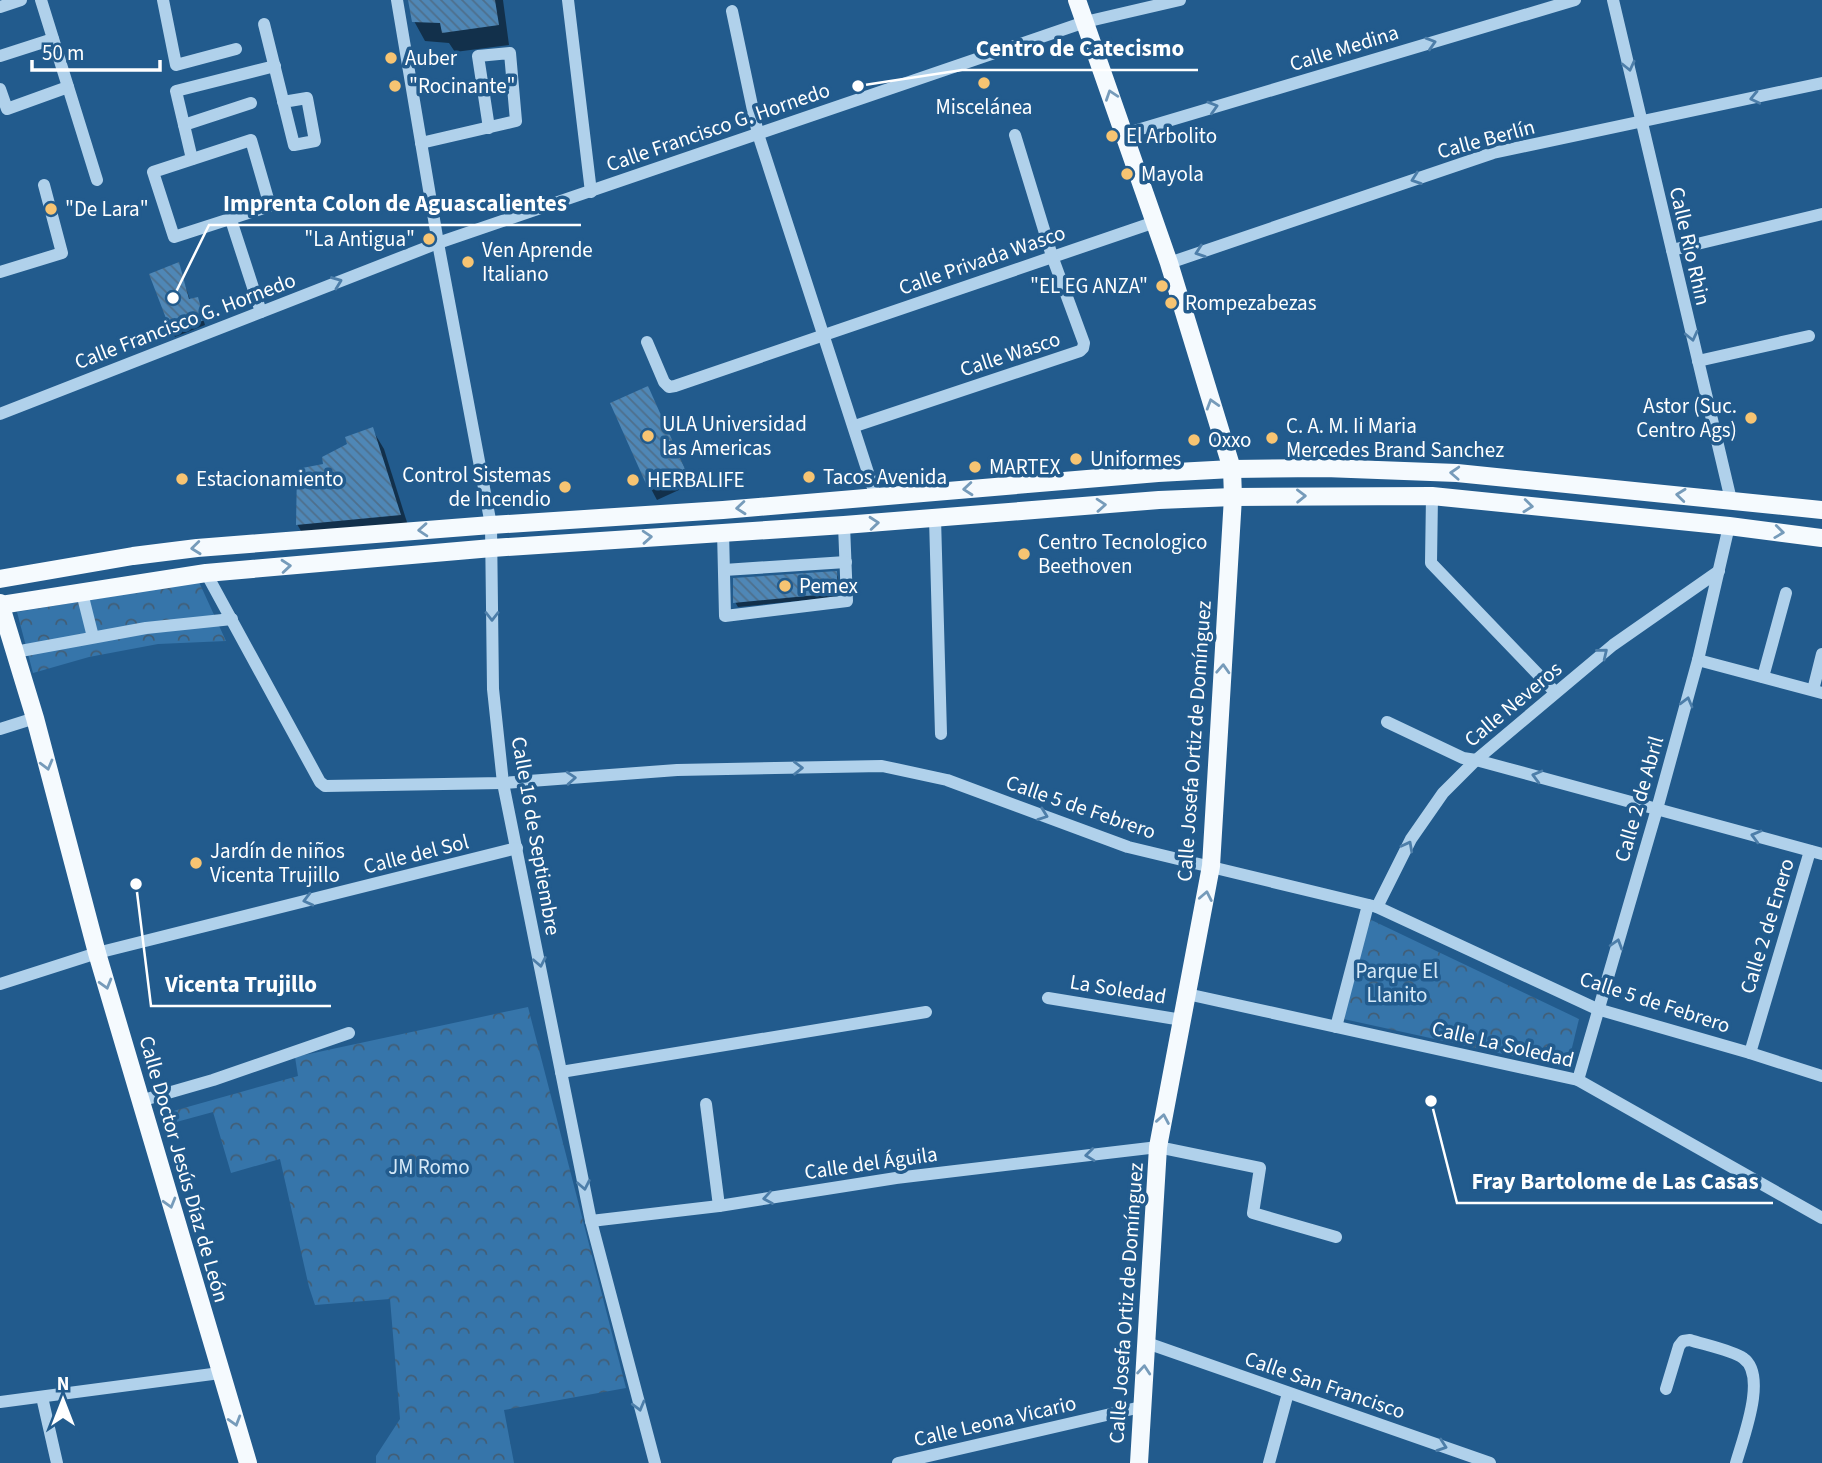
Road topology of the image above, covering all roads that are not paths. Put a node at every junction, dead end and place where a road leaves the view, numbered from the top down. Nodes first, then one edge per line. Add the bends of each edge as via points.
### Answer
1 (21, 0) edge
2 (41, 0) edge
3 (163, 0) edge
4 (397, 0) edge
5 (568, 0) edge
6 (1077, 0) edge
7 (1180, 0) edge
8 (1575, 0) edge
9 (1613, 0) edge
10 (0, 7) edge
11 (733, 11) dead end
12 (1085, 22) junction
13 (264, 24) dead end
14 (53, 39) junction
15 (236, 49) dead end
16 (0, 55) edge
17 (275, 65) junction
18 (1822, 83) edge
19 (68, 88) junction
20 (0, 89) edge
21 (284, 102) dead end
22 (251, 103) dead end
23 (1642, 123) junction
24 (184, 125) junction
25 (489, 128) junction
26 (758, 134) junction
27 (1124, 134) junction
28 (1015, 135) dead end
29 (421, 143) junction
30 (192, 159) junction
31 (97, 180) dead end
32 (44, 184) dead end
33 (592, 192) junction
34 (1822, 214) edge
35 (231, 220) junction
36 (1155, 222) junction
37 (438, 243) junction
38 (1671, 250) junction
39 (1052, 256) junction
40 (1169, 263) junction
41 (0, 272) edge
42 (261, 312) junction
43 (823, 336) junction
44 (1809, 336) dead end
45 (647, 342) dead end
46 (1698, 361) junction
47 (0, 414) edge
48 (855, 426) junction
49 (1232, 469) junction
50 (876, 496) junction
51 (1432, 496) junction
52 (1233, 497) junction
53 (1731, 500) junction
54 (1822, 510) edge
55 (935, 518) junction
56 (491, 525) junction
57 (844, 525) junction
58 (1729, 526) junction
59 (723, 531) junction
60 (1822, 538) edge
61 (492, 548) junction
62 (846, 562) junction
63 (724, 570) junction
64 (1718, 571) junction
65 (206, 573) junction
66 (0, 579) edge
67 (1786, 593) dead end
68 (84, 601) dead end
69 (0, 604) edge
70 (232, 619) junction
71 (93, 637) junction
72 (15, 652) junction
73 (1822, 654) edge
74 (1698, 660) junction
75 (1763, 677) junction
76 (1817, 691) edge
77 (1555, 692) junction
78 (35, 718) junction
79 (1387, 722) dead end
80 (0, 729) edge
81 (941, 734) dead end
82 (1476, 760) junction
83 (503, 783) junction
84 (1657, 809) junction
85 (517, 848) junction
86 (1816, 853) edge
87 (1212, 866) junction
88 (1372, 906) junction
89 (97, 953) junction
90 (0, 984) edge
91 (1187, 994) junction
92 (1048, 998) dead end
93 (1597, 1009) junction
94 (926, 1013) dead end
95 (1181, 1020) junction
96 (1336, 1027) junction
97 (349, 1033) dead end
98 (1750, 1053) junction
99 (561, 1072) junction
100 (1822, 1076) edge
101 (1578, 1080) junction
102 (140, 1101) junction
103 (706, 1104) dead end
104 (1158, 1147) junction
105 (719, 1206) junction
106 (1822, 1218) edge
107 (591, 1221) junction
108 (1336, 1237) dead end
109 (1147, 1343) junction
110 (220, 1373) junction
111 (1666, 1389) dead end
112 (1288, 1393) junction
113 (42, 1396) junction
114 (0, 1402) edge
115 (1141, 1408) junction
116 (57, 1463) edge
117 (248, 1463) edge
118 (654, 1463) edge
119 (898, 1463) edge
120 (1139, 1463) edge
121 (1269, 1463) edge
122 (1490, 1463) edge
123 (1737, 1463) edge

1 - 10 street
2 - 14 street
3 - 15 street via 176,65
4 - 29 street, Calle 16 de Septiembre
5 - 33 street
6 - 12 main road, Calle Josefa Ortiz de Domínguez
7 - 12 street, Calle Francisco G. Hornedo
27 -> 8 street, Calle Medina
9 -> 23 street, Calle Rio Rhin
11 - 26 street
12 - 26 street, Calle Francisco G. Hornedo
27 -> 12 main road, Calle Josefa Ortiz de Domínguez
13 - 17 street
14 - 16 street
14 - 19 street
17 - 21 street
17 - 24 street via 176,91
18 -> 23 street, Calle Berlín
19 - 20 street via 7,108
19 - 31 street
22 - 24 street
23 - 38 street, Calle Rio Rhin
23 -> 40 street, Calle Berlín via 1493,153
24 - 30 street
25 - 25 street via 516,121 510,53 478,57
25 - 29 street
26 - 33 street, Calle Francisco G. Hornedo
26 - 43 street
27 - 36 main road, Calle Josefa Ortiz de Domínguez
28 - 39 street, Calle Wasco
29 - 37 street, Calle 16 de Septiembre
30 - 35 street via 153,172 174,237
30 - 35 street via 251,140 270,206
32 - 41 street via 62,253
33 - 37 street, Calle Francisco G. Hornedo
34 - 38 street
35 - 42 street
36 - 39 street, Calle Privada Wasco
36 - 40 main road, Calle Josefa Ortiz de Domínguez
42 -> 37 street, Calle Francisco G. Hornedo
37 - 56 street, Calle 16 de Septiembre
38 -> 46 street, Calle Rio Rhin
39 - 43 street, Calle Privada Wasco
39 - 48 street, Calle Wasco via 1084,344 1080,351
49 -> 40 main road, Calle Josefa Ortiz de Domínguez
42 - 47 street, Calle Francisco G. Hornedo
43 - 45 street via 669,387
43 - 48 street
44 - 46 street
46 - 53 street, Calle Rio Rhin
48 - 50 street
49 -> 50 main road
49 - 52 main road, Calle Josefa Ortiz de Domínguez
53 -> 49 main road via 1457,473
50 -> 56 main road
52 -> 51 main road
51 -> 58 main road
51 - 77 street via 1431,563
55 -> 52 main road
87 -> 52 main road, Calle Josefa Ortiz de Domínguez
53 - 54 main road
57 -> 55 main road
55 - 81 street
56 - 61 street, Calle 16 de Septiembre
56 -> 66 main road via 197,548
57 - 59 main road
57 - 62 street
58 -> 60 main road
58 - 64 street, Calle 2 de Abril
61 -> 59 main road
59 - 63 street
65 -> 61 main road
61 -> 83 street, Calle 16 de Septiembre via 493,689
62 - 63 street
62 - 63 street via 848,601 725,615
64 - 74 street, Calle 2 de Abril
77 -> 64 street, Calle Neveros
65 - 69 main road
65 - 70 street
67 - 75 street
68 - 71 street
69 - 72 main road, Calle Doctor Jesús Díaz de León
70 - 71 street
70 - 83 street, Calle 5 de Febrero via 325,786
71 - 72 street
72 - 78 main road, Calle Doctor Jesús Díaz de León
73 - 76 street
74 - 75 street
84 -> 74 street, Calle 2 de Abril
75 - 76 street
77 - 82 street, Calle Neveros
78 - 80 street
78 -> 89 main road, Calle Doctor Jesús Díaz de León
79 - 82 street
84 -> 82 street
88 -> 82 street, Calle Neveros via 1443,793
83 - 85 street, Calle 16 de Septiembre
83 -> 87 street, Calle 5 de Febrero via 677,770 882,766 947,780 1128,846
86 -> 84 street
93 -> 84 street, Calle 2 de Abril
85 -> 89 street, Calle del Sol
85 -> 99 street, Calle 16 de Septiembre
86 - 98 street, Calle 2 de Enero
87 - 88 street, Calle 5 de Febrero
91 -> 87 main road, Calle Josefa Ortiz de Domínguez
88 - 93 street, Calle 5 de Febrero
88 - 96 street, Calle Neveros
89 - 90 street, Calle del Sol
89 -> 102 main road, Calle Doctor Jesús Díaz de León
91 - 95 main road, Calle Josefa Ortiz de Domínguez
91 - 96 street, Calle La Soledad
92 - 95 street, La Soledad
93 - 98 street, Calle 5 de Febrero
93 - 101 street, Calle 2 de Abril
94 - 99 street
104 -> 95 main road, Calle Josefa Ortiz de Domínguez
96 - 101 street, Calle La Soledad
97 - 102 street
98 - 100 street, Calle 5 de Febrero
99 -> 107 street, Calle 16 de Septiembre
101 - 106 street, Calle La Soledad
102 -> 110 main road, Calle Doctor Jesús Díaz de León
103 - 105 street
104 -> 105 street, Calle del Águila via 896,1178
104 - 108 street, Calle del Águila via 1259,1167 1253,1213
104 - 109 main road, Calle Josefa Ortiz de Domínguez
105 - 107 street, Calle del Águila
107 -> 118 street, Calle 16 de Septiembre
109 - 112 street, Calle San Francisco
115 -> 109 main road, Calle Josefa Ortiz de Domínguez
110 - 113 street
110 -> 117 main road, Calle Doctor Jesús Díaz de León
111 - 123 street via 1683,1340 1744,1358 1753,1371 1755,1390
112 - 121 street
112 -> 122 street, Calle San Francisco
113 - 114 street
113 - 116 street
115 - 119 street, Calle Leona Vicario
115 - 120 main road, Calle Josefa Ortiz de Domínguez

